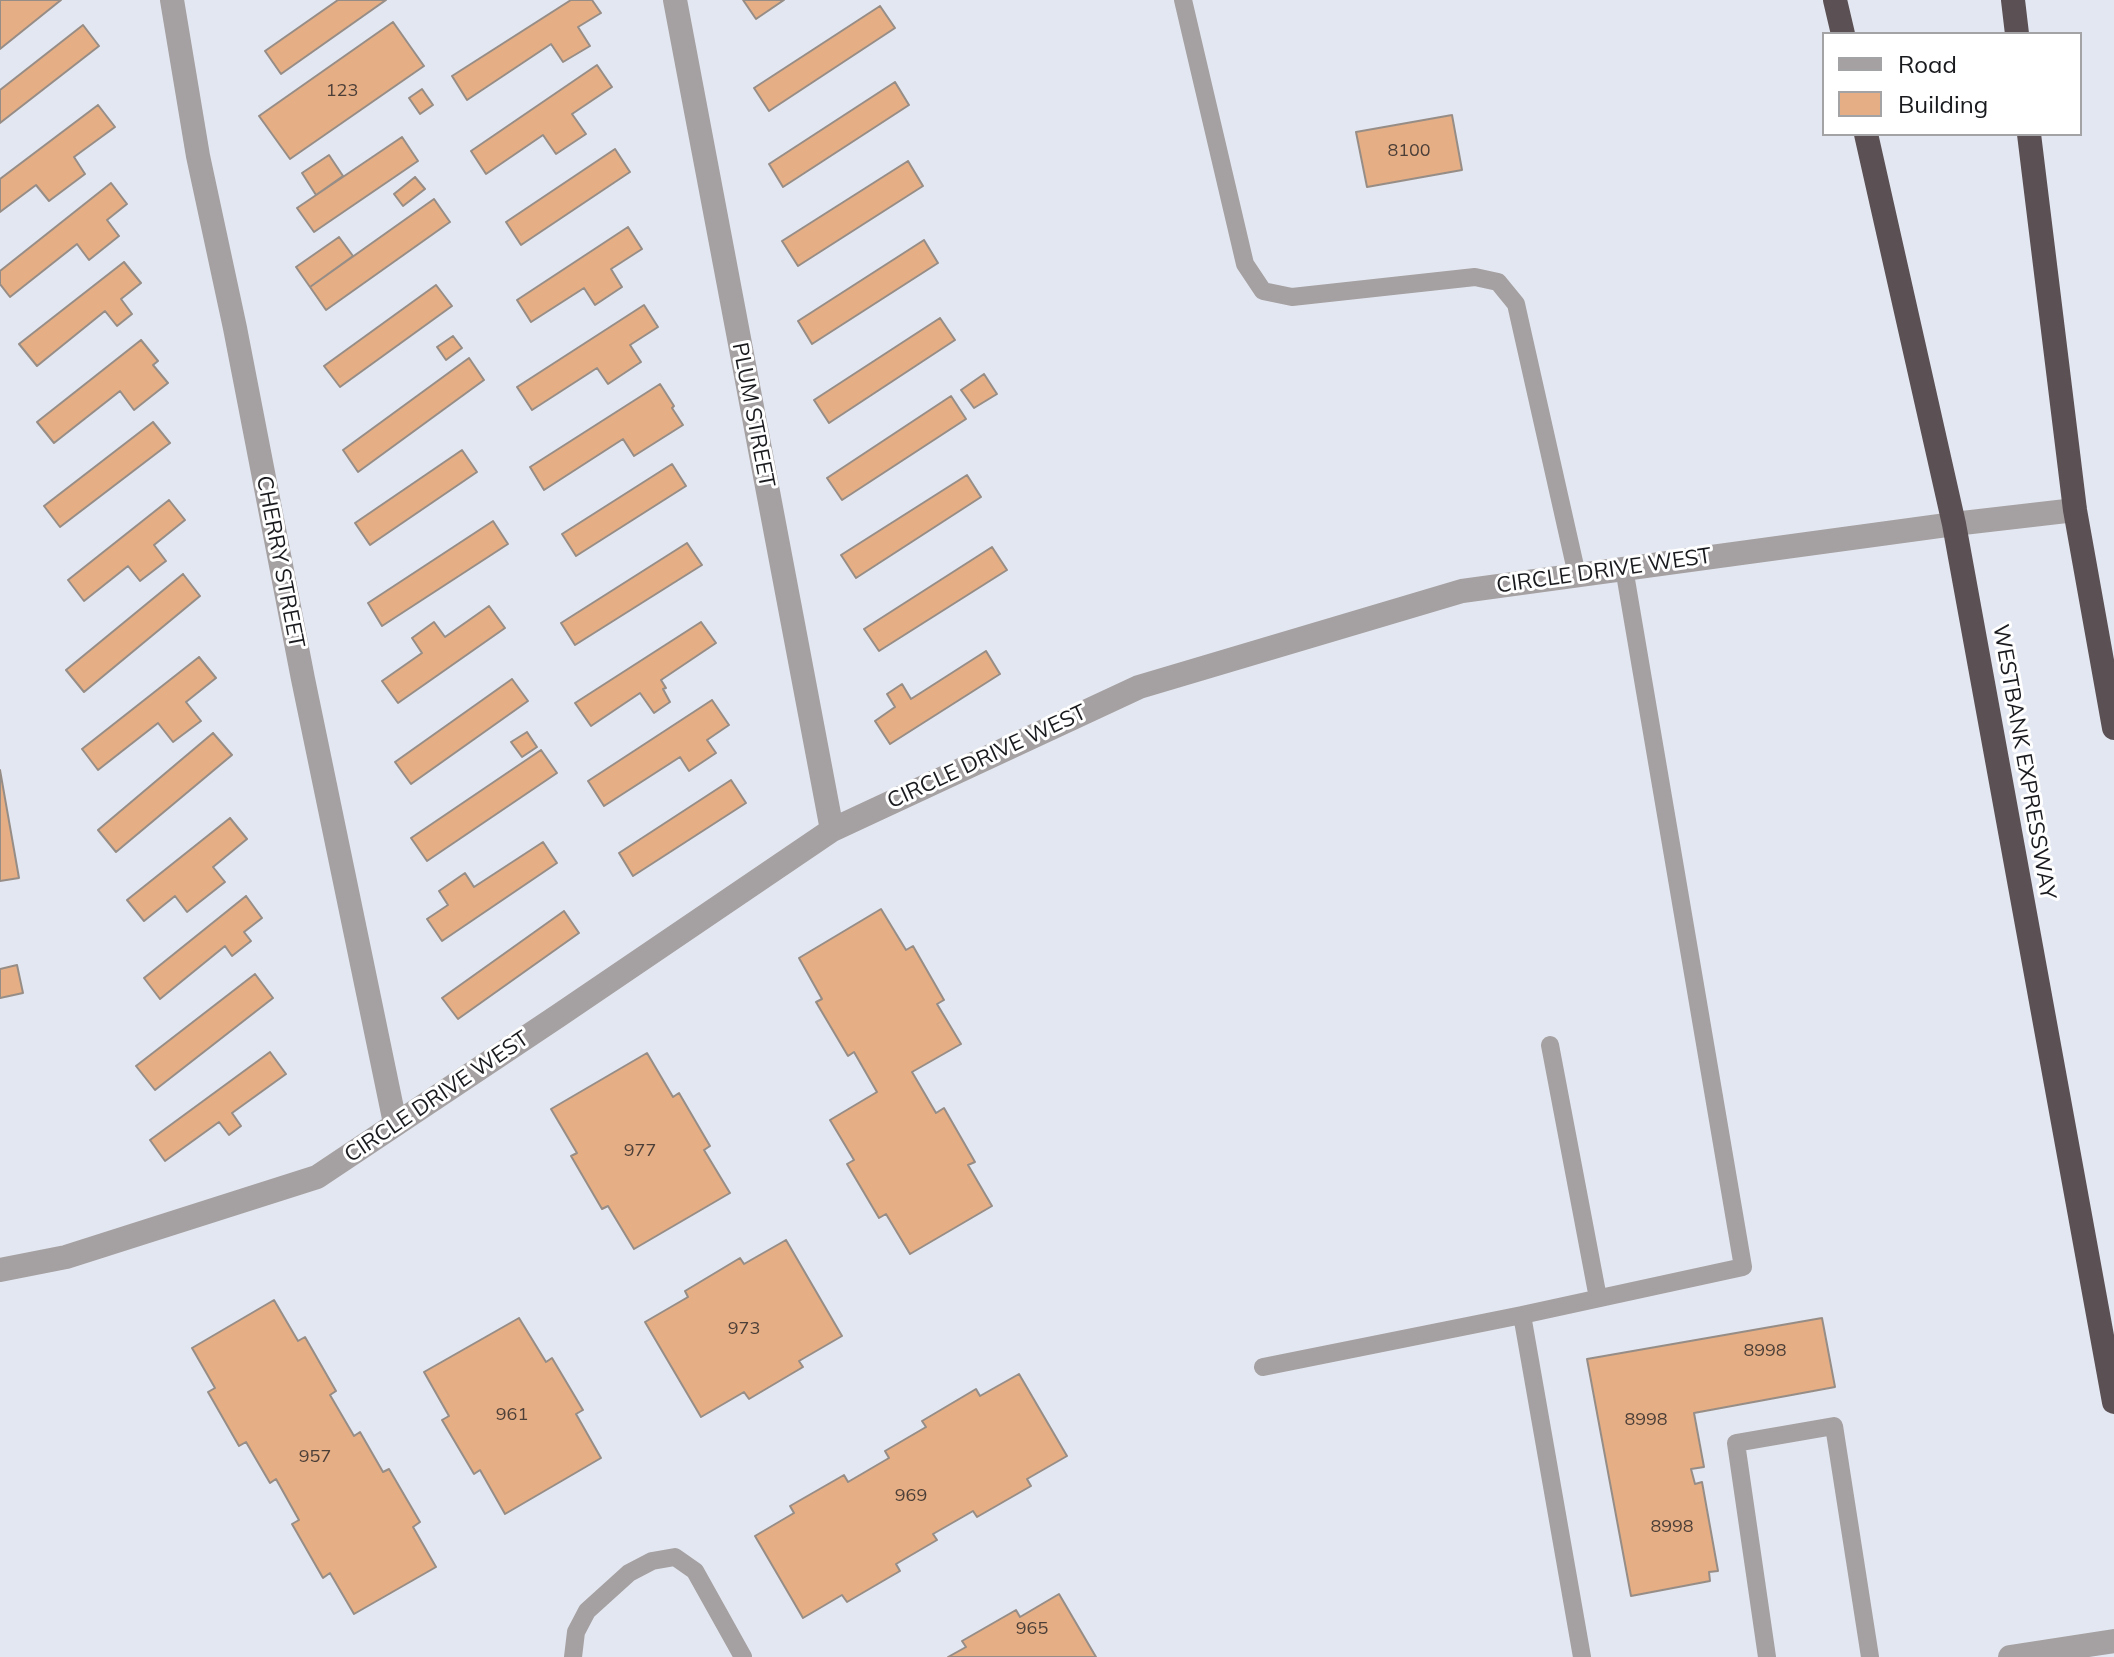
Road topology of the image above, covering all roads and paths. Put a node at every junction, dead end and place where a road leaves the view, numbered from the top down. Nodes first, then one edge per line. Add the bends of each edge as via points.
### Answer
1 (172, 0) edge
2 (675, 0) edge
3 (1183, 0) edge
4 (1835, 0) edge
5 (2013, 0) edge
6 (1843, 32) edge
7 (2017, 32) edge
8 (1866, 136) edge
9 (2029, 136) edge
10 (2075, 510) junction
11 (1954, 524) junction
12 (1624, 568) junction
13 (1577, 575) junction
14 (2114, 728) edge
15 (832, 830) junction
16 (1550, 1045) dead end
17 (395, 1123) junction
18 (0, 1270) edge
19 (1598, 1298) junction
20 (1522, 1315) junction
21 (1263, 1367) dead end
22 (2114, 1402) edge
23 (2114, 1641) edge
24 (573, 1657) edge
25 (743, 1657) edge
26 (1582, 1657) edge
27 (1767, 1657) edge
28 (1870, 1657) edge
29 (2010, 1657) edge

1 - 17 street, CHERRY STREET via 198,156
2 - 15 street, PLUM STREET
3 - 13 lane via 1245,264 1263,291 1292,297 1475,277 1498,282 1516,304
4 - 6 highway
5 - 7 highway
8 - 11 highway, WESTBANK EXPRESSWAY
9 - 10 highway
10 - 11 street, CIRCLE DRIVE WEST
10 - 14 highway
11 - 12 street, CIRCLE DRIVE WEST
11 - 22 highway, WESTBANK EXPRESSWAY
12 - 13 street, CIRCLE DRIVE WEST
12 - 19 lane via 1743,1267
13 - 15 street, CIRCLE DRIVE WEST via 1462,591 1139,687
15 - 17 street, CIRCLE DRIVE WEST
16 - 19 lane
17 - 18 street, CIRCLE DRIVE WEST via 317,1177 66,1257
19 - 20 lane
20 - 21 lane
20 - 26 lane
23 - 29 street
24 - 25 lane via 576,1632 587,1611 629,1573 675,1557 695,1571
27 - 28 lane via 1736,1443 1834,1426

